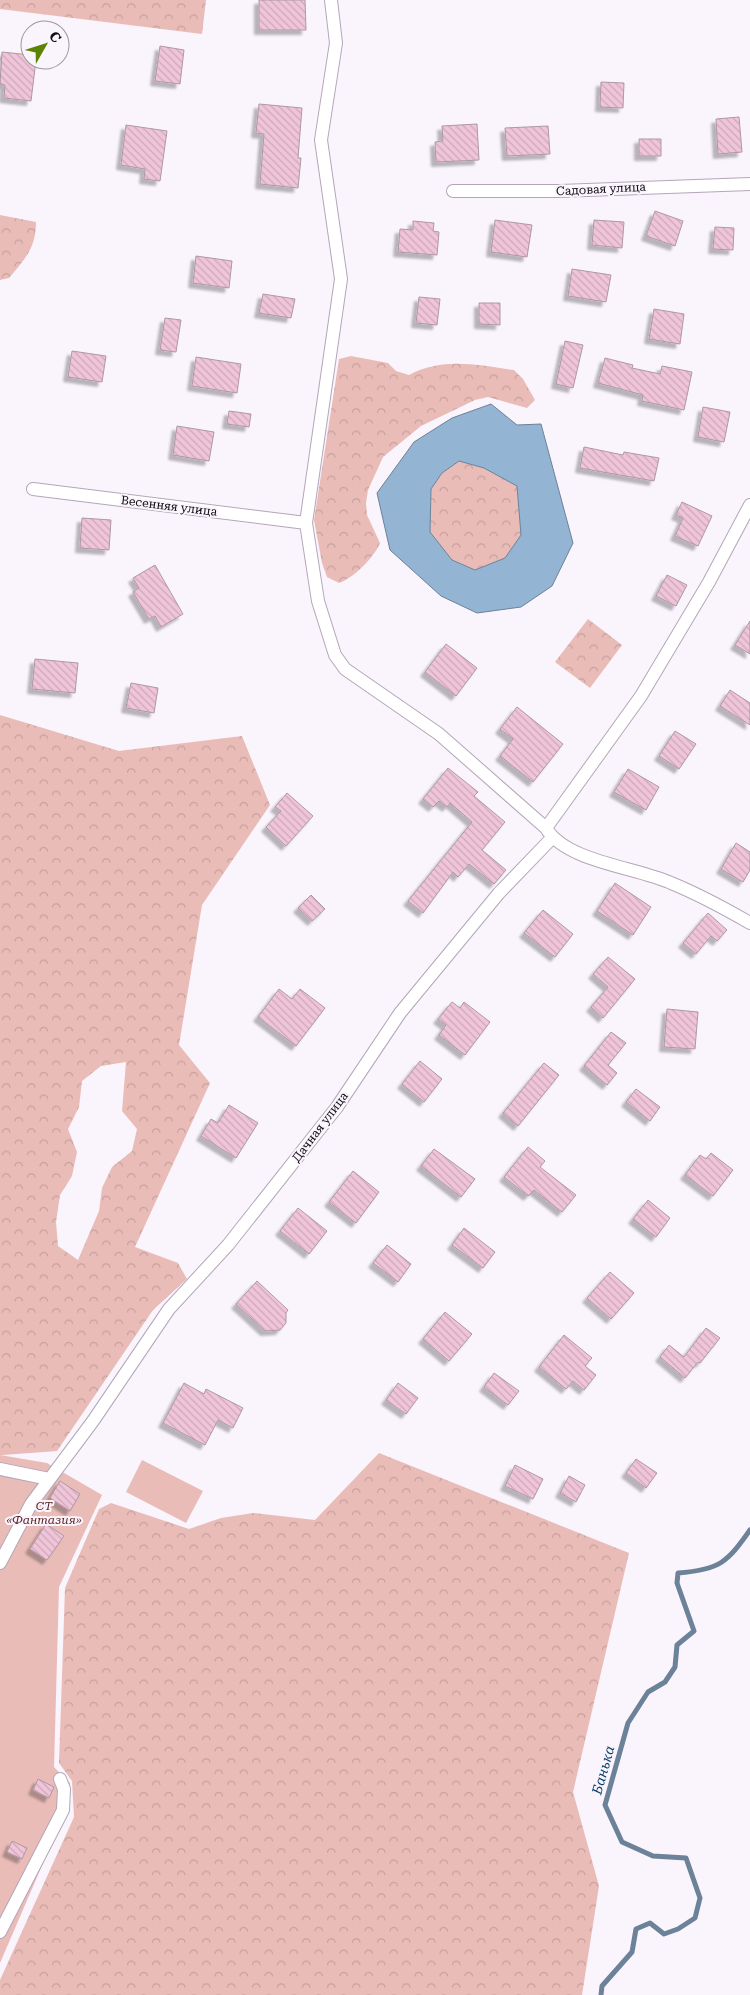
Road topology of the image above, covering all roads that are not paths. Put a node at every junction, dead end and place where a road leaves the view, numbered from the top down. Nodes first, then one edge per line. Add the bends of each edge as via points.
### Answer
1 (332, 0) edge
2 (750, 184) edge
3 (453, 191) dead end
4 (33, 489) dead end
5 (750, 505) edge
6 (306, 523) junction
7 (549, 833) junction
8 (750, 923) edge
9 (0, 1469) edge
10 (49, 1479) junction
11 (0, 1563) edge
12 (60, 1779) dead end
13 (0, 1932) edge

1 - 6 street via 336,43 321,140 341,280
2 - 3 street, Садовая улица via 560,191
4 - 6 street, Весенняя улица
5 - 7 street, Дачная улица via 709,582 641,696
6 - 7 street via 318,601 334,655 345,669 439,734
7 - 8 street via 580,854 669,882
7 - 10 street, Дачная улица via 400,1013 331,1115 228,1245 168,1309 93,1421
9 - 10 street
10 - 11 street, Дачная улица via 30,1504
12 - 13 street via 64,1788 63,1810

